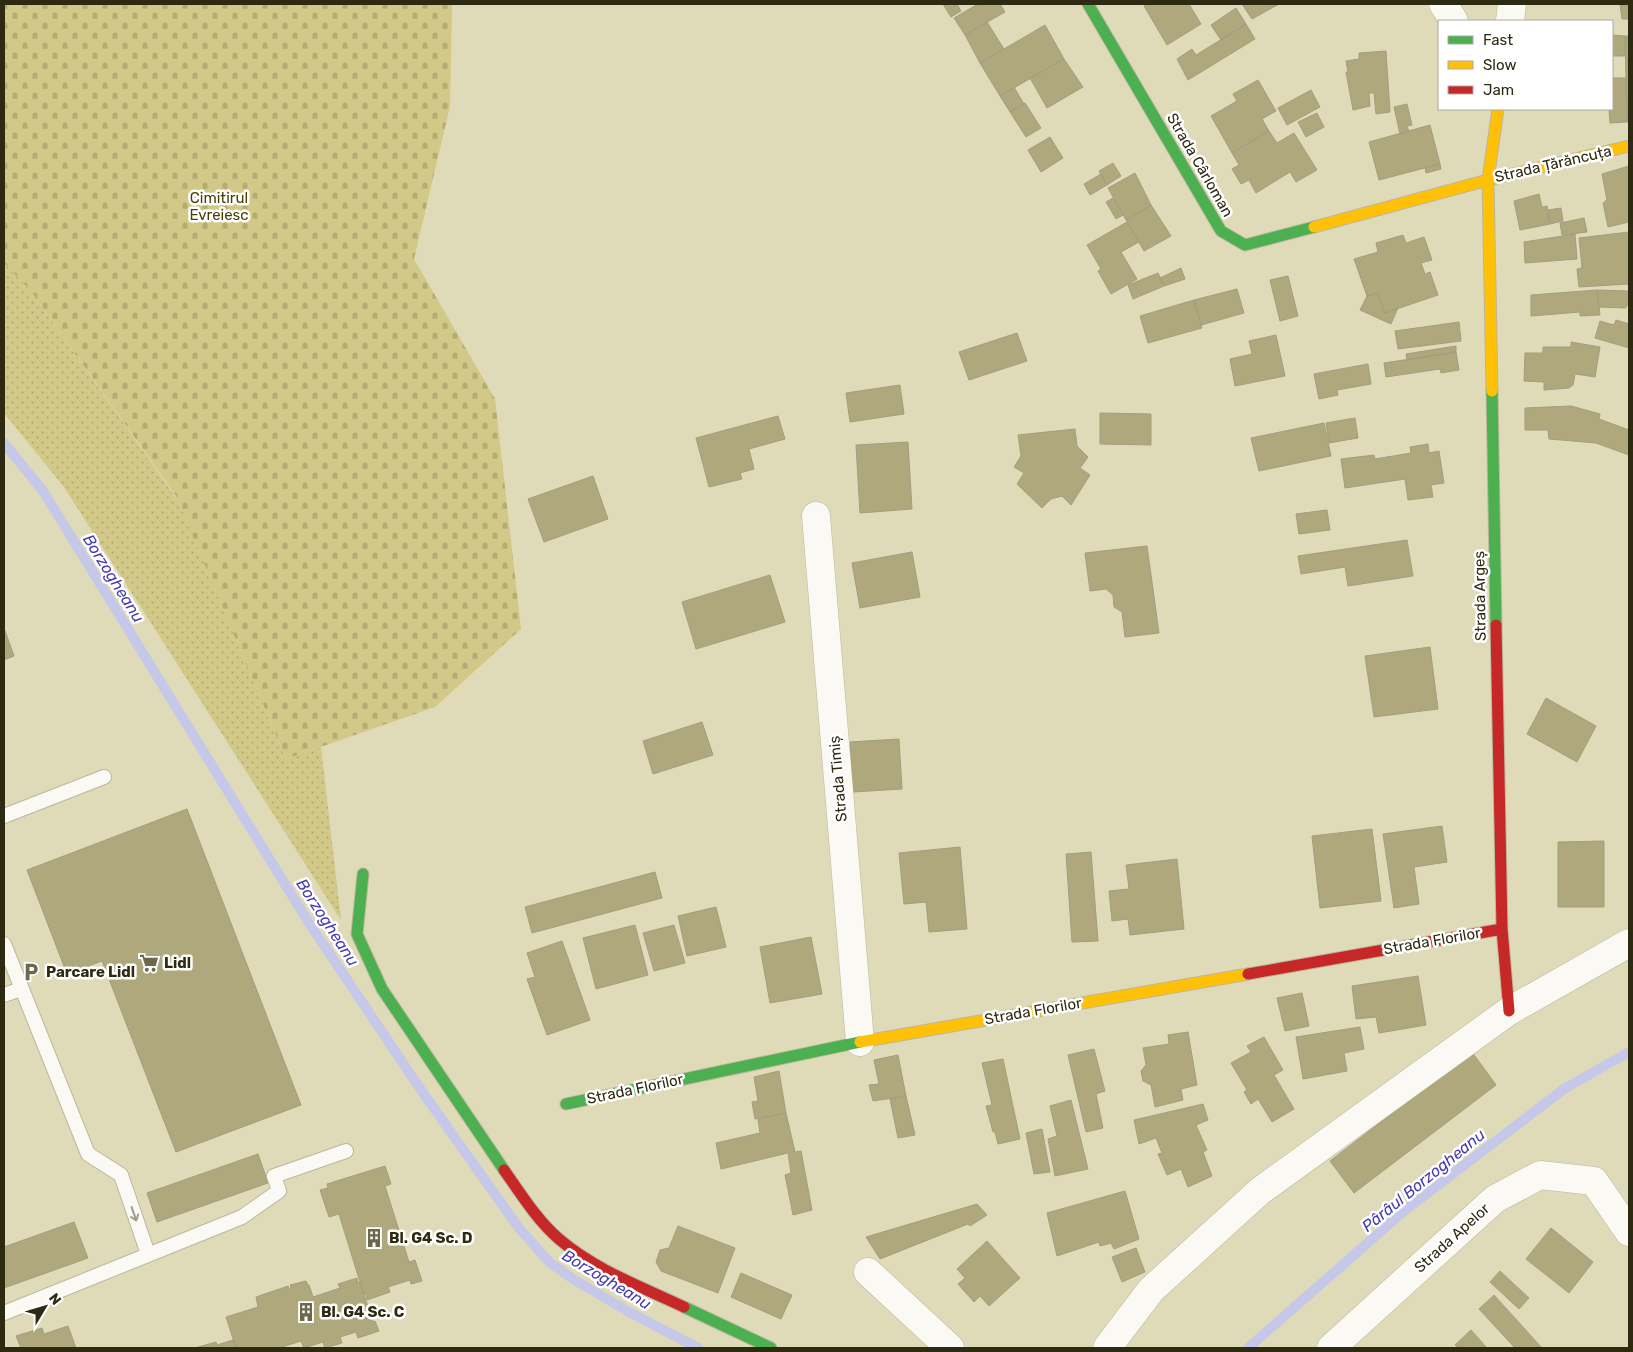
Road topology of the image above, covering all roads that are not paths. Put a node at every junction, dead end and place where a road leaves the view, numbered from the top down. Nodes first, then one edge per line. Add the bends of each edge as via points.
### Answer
1 (1088, 4) edge
2 (1443, 4) edge
3 (1512, 4) edge
4 (1453, 20) edge
5 (1510, 20) edge
6 (1498, 110) edge
7 (1629, 146) edge
8 (1488, 180) junction
9 (816, 516) dead end
10 (104, 777) dead end
11 (4, 816) edge
12 (363, 874) dead end
13 (1502, 929) junction
14 (1629, 943) edge
15 (4, 944) edge
16 (21, 988) junction
17 (4, 995) edge
18 (1509, 1011) junction
19 (860, 1042) junction
20 (566, 1104) dead end
21 (346, 1151) dead end
22 (1629, 1232) edge
23 (148, 1254) junction
24 (868, 1272) dead end
25 (4, 1313) edge
26 (771, 1348) edge
27 (950, 1348) edge
28 (1107, 1348) edge
29 (1332, 1348) edge

1 - 8 street, Strada Cârloman via 1222,231 1245,245
2 - 4 street
3 - 5 street
6 - 8 street, Strada Țărăncuța
7 - 8 street, Strada Țărăncuța
8 - 13 street, Strada Argeș
9 - 19 street, Strada Timiș
10 - 11 lane
12 - 26 street via 357,934 382,989 529,1206 559,1238 592,1263
13 - 18 street, Strada Argeș
13 - 19 street, Strada Florilor
14 - 18 street
15 - 16 lane
16 - 17 lane
16 -> 23 lane via 88,1154 121,1175
18 - 28 street via 1260,1191 1151,1290
19 - 20 street, Strada Florilor
21 - 23 lane via 274,1176 279,1191 242,1217
22 - 29 street, Strada Apelor via 1594,1181 1540,1175 1495,1199
23 - 25 lane
24 - 27 street

